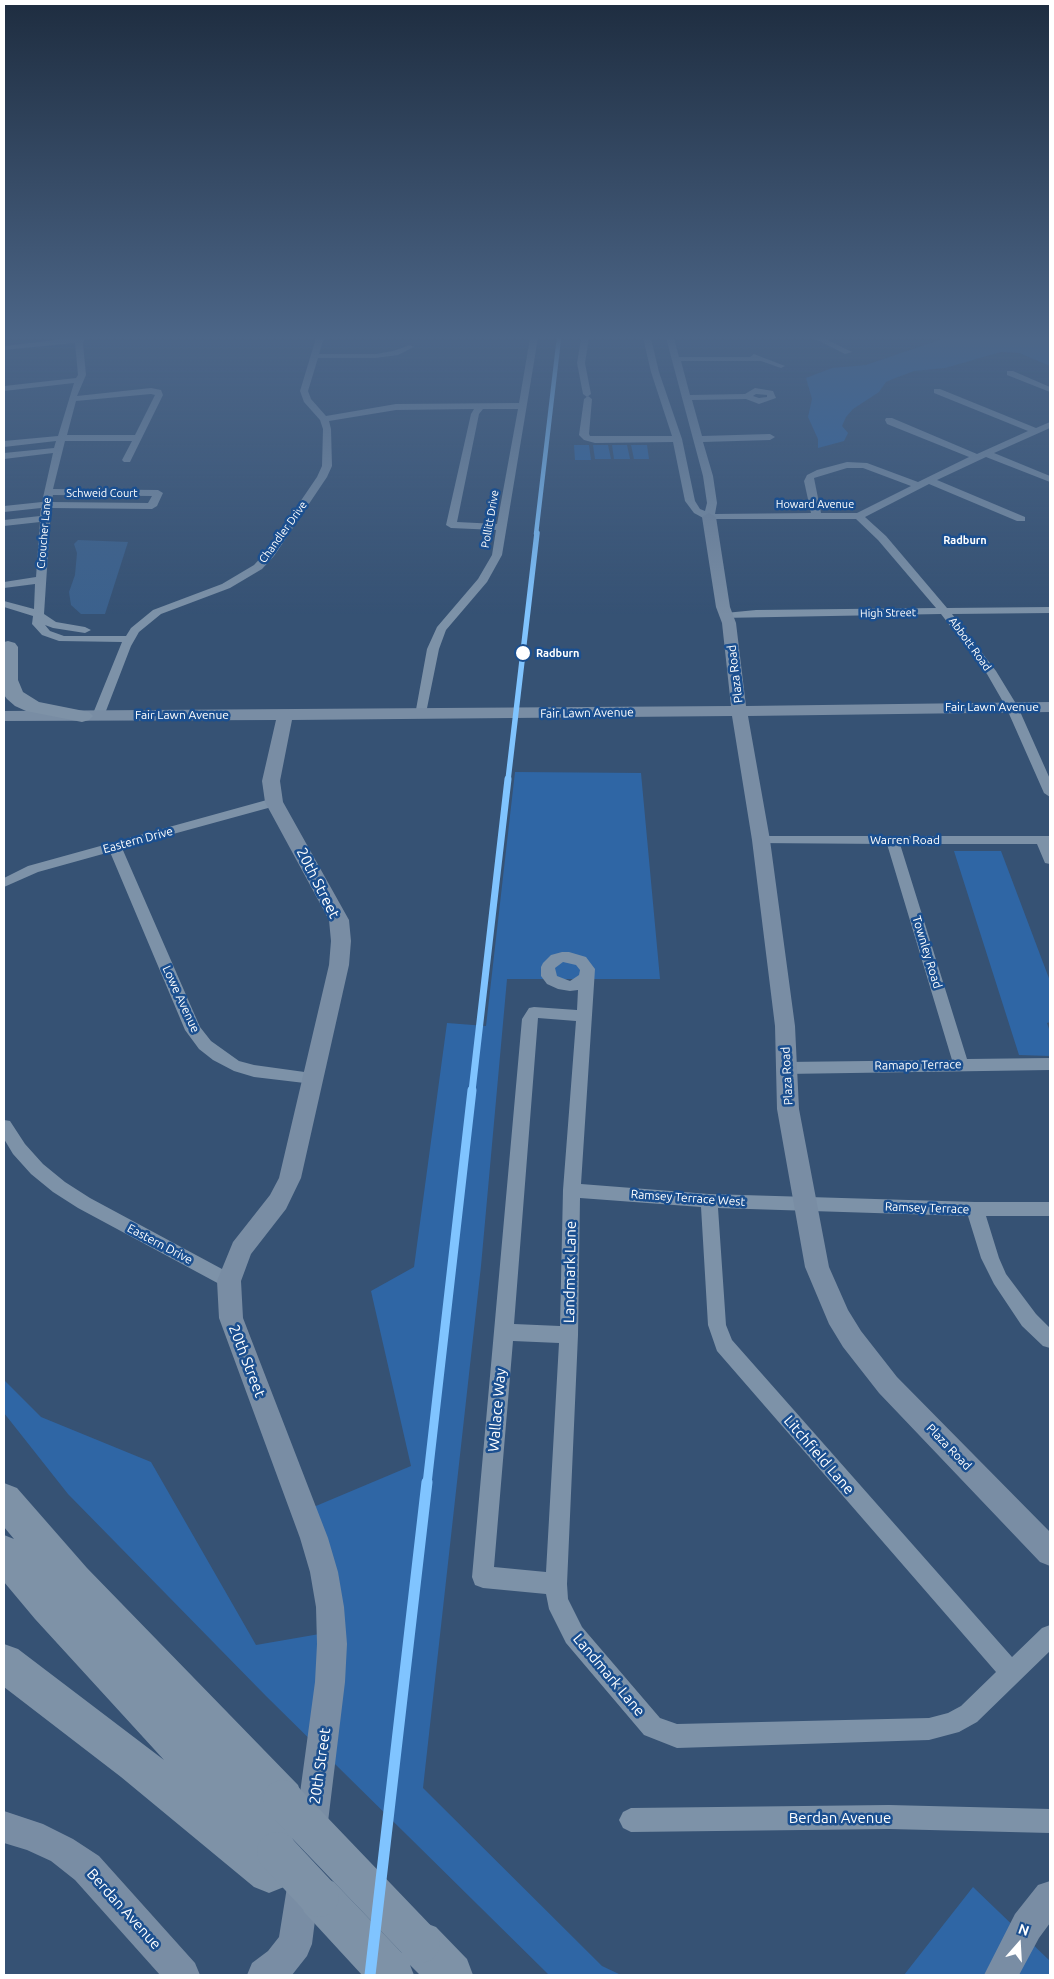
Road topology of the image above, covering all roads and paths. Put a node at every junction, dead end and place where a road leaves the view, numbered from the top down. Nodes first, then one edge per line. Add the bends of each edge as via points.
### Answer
1 (63, 430) edge
2 (142, 430) edge
3 (326, 430) edge
4 (471, 430) edge
5 (519, 430) edge
6 (584, 430) edge
7 (674, 430) edge
8 (698, 430) edge
9 (913, 430) edge
10 (1036, 431) edge
11 (770, 437) dead end
12 (62, 438) junction
13 (138, 438) junction
14 (677, 439) junction
15 (700, 439) junction
16 (4, 444) edge
17 (58, 450) junction
18 (681, 455) junction
19 (704, 455) junction
20 (980, 455) junction
21 (4, 456) edge
22 (127, 460) dead end
23 (1050, 479) edge
24 (928, 480) junction
25 (918, 485) junction
26 (48, 492) junction
27 (46, 505) junction
28 (4, 509) edge
29 (817, 516) junction
30 (859, 516) junction
31 (709, 517) junction
32 (45, 518) junction
33 (1021, 519) dead end
34 (4, 523) edge
35 (502, 527) junction
36 (40, 580) junction
37 (4, 585) edge
38 (4, 604) edge
39 (1050, 610) edge
40 (947, 612) junction
41 (39, 614) junction
42 (725, 616) junction
43 (131, 635) junction
44 (5, 647) edge
45 (1012, 707) junction
46 (1050, 707) edge
47 (739, 711) junction
48 (285, 715) junction
49 (421, 715) junction
50 (4, 716) edge
51 (90, 716) junction
52 (1050, 793) edge
53 (274, 802) junction
54 (760, 840) junction
55 (892, 840) junction
56 (1046, 840) edge
57 (114, 846) junction
58 (1050, 860) edge
59 (4, 883) edge
60 (586, 978) dead end
61 (584, 1016) junction
62 (961, 1064) junction
63 (1050, 1064) edge
64 (785, 1068) junction
65 (313, 1078) junction
66 (4, 1126) edge
67 (572, 1190) junction
68 (709, 1201) junction
69 (804, 1204) junction
70 (975, 1209) junction
71 (1050, 1209) edge
72 (229, 1281) junction
73 (504, 1332) junction
74 (569, 1335) junction
75 (1050, 1340) edge
76 (4, 1500) edge
77 (1050, 1552) edge
78 (4, 1553) edge
79 (556, 1584) junction
80 (1050, 1636) edge
81 (4, 1663) edge
82 (1012, 1673) junction
83 (631, 1820) dead end
84 (1050, 1821) edge
85 (4, 1827) edge
86 (273, 1862) junction
87 (319, 1897) joint
88 (1050, 1897) edge
89 (420, 1943) junction
90 (293, 1960) edge
91 (183, 1975) edge
92 (264, 1975) edge
93 (392, 1975) edge
94 (451, 1975) edge
95 (466, 1975) edge
96 (1001, 1975) edge

1 - 12 street, Croucher Lane
2 - 13 street
3 - 43 street, Chandler Drive via 326,469 264,560 226,586 157,612
4 - 35 street via 451,525
5 - 35 street, Pollitt Drive
6 - 14 street via 587,438 595,440
7 - 14 street
8 - 15 street
9 - 20 street
10 - 20 street, Howard Avenue
11 - 15 street
12 - 13 street
12 - 16 street
12 - 17 street, Croucher Lane
13 - 22 street
14 - 18 street
15 - 19 street
17 - 21 street
17 - 26 street, Croucher Lane
18 - 19 street
18 - 31 street via 690,501 697,511
19 - 31 street via 712,496
20 - 23 street
20 - 24 street, Howard Avenue
24 - 25 street, Howard Avenue
24 - 33 street
25 - 29 street via 864,464 820,472 809,481
25 - 30 street, Howard Avenue
26 - 27 street, Croucher Lane
26 - 27 street, Schweid Court via 158,492 152,506
27 - 28 street
27 - 32 street, Croucher Lane
29 - 30 street, Howard Avenue
29 - 31 street, Howard Avenue
30 - 40 street, Abbott Road
31 - 42 street, Plaza Road
32 - 34 street
32 - 36 street, Croucher Lane
35 - 49 street, Pollitt Drive via 497,555 489,573 447,621 436,639
36 - 37 street
36 - 41 street, Croucher Lane
38 - 41 street
39 - 40 street, High Street
40 - 42 street, High Street
40 - 45 street, Abbott Road via 992,673
41 - 43 street, Croucher Lane via 41,629 54,636 74,639
42 - 47 street, Plaza Road via 729,623
43 - 51 street, Chandler Drive
44 - 51 highway via 8,680 14,695 22,702
45 - 46 street, Fair Lawn Avenue
45 - 47 street, Fair Lawn Avenue
45 - 52 street, Abbott Road
47 - 49 street, Fair Lawn Avenue
47 - 54 street, Plaza Road
48 - 49 street, Fair Lawn Avenue
48 - 51 street, Fair Lawn Avenue
48 - 53 street, 20th Street via 271,781
50 - 51 street, Fair Lawn Avenue
53 - 57 street, Eastern Drive
53 - 65 street, 20th Street via 339,920 339,965
54 - 55 street, Warren Road
54 - 64 street, Plaza Road via 785,1026
55 - 56 street, Warren Road
55 - 62 street, Townley Road
56 - 58 street
57 - 59 street, Eastern Drive via 33,869
57 - 65 street, Lowe Avenue via 193,1030 205,1045 234,1064 254,1071
60 - 61 street, Landmark Lane
61 - 67 street, Landmark Lane
61 - 73 street, Wallace Way via 534,1012 531,1015
62 - 63 street, Ramapo Terrace
62 - 64 street, Ramapo Terrace
64 - 69 street, Plaza Road via 788,1108
65 - 72 street, 20th Street via 290,1178 278,1202 241,1249
66 - 72 street, Eastern Drive via 37,1169 59,1187
67 - 68 street, Ramsey Terrace West
67 - 74 street, Landmark Lane
68 - 69 street, Ramsey Terrace West
68 - 82 street, Litchfield Lane via 717,1325 724,1345
69 - 70 street, Ramsey Terrace
69 - 77 street, Plaza Road via 817,1267 830,1300 852,1339 888,1385
70 - 71 street, Ramsey Terrace
70 - 75 street via 985,1244 1000,1278 1029,1320
72 - 90 street, 20th Street via 231,1318 314,1538 330,1606 330,1682
73 - 74 street
73 - 79 street, Wallace Way via 482,1577
74 - 79 street, Landmark Lane
76 - 89 highway, bridge via 74,1581
78 - 86 highway
79 - 82 street, Landmark Lane via 557,1602 574,1635 652,1727 677,1736 928,1729 951,1724 969,1714
80 - 82 street, Landmark Lane
81 - 86 highway
83 - 84 street, Berdan Avenue via 889,1817
85 - 91 street, Berdan Avenue via 32,1835 62,1850 87,1868
86 - 87 highway
87 - 93 highway
88 - 96 street via 1027,1926
89 - 94 highway
89 - 95 street
90 - 92 street via 280,1963

